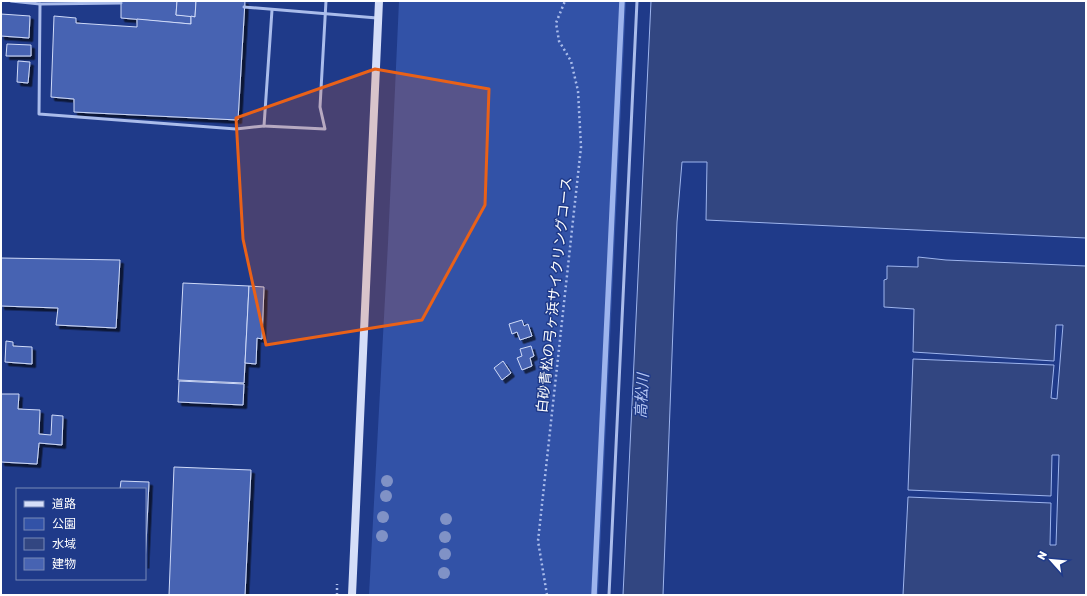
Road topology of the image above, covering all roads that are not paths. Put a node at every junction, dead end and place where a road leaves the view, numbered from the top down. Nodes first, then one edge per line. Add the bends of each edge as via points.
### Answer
1 (11, 1) edge
2 (326, 1) edge
3 (379, 1) edge
4 (638, 1) edge
5 (121, 3) dead end
6 (40, 4) junction
7 (244, 7) dead end
8 (272, 10) junction
9 (325, 14) junction
10 (378, 18) junction
11 (264, 126) junction
12 (352, 595) edge
13 (609, 595) edge

1 - 6 lane
2 - 9 lane
3 - 10 street
4 - 13 lane
5 - 6 lane
6 - 11 lane via 39,114 236,129
7 - 8 lane
8 - 9 lane
8 - 11 lane
9 - 10 lane
9 - 11 lane via 320,107 325,129
10 - 12 street

